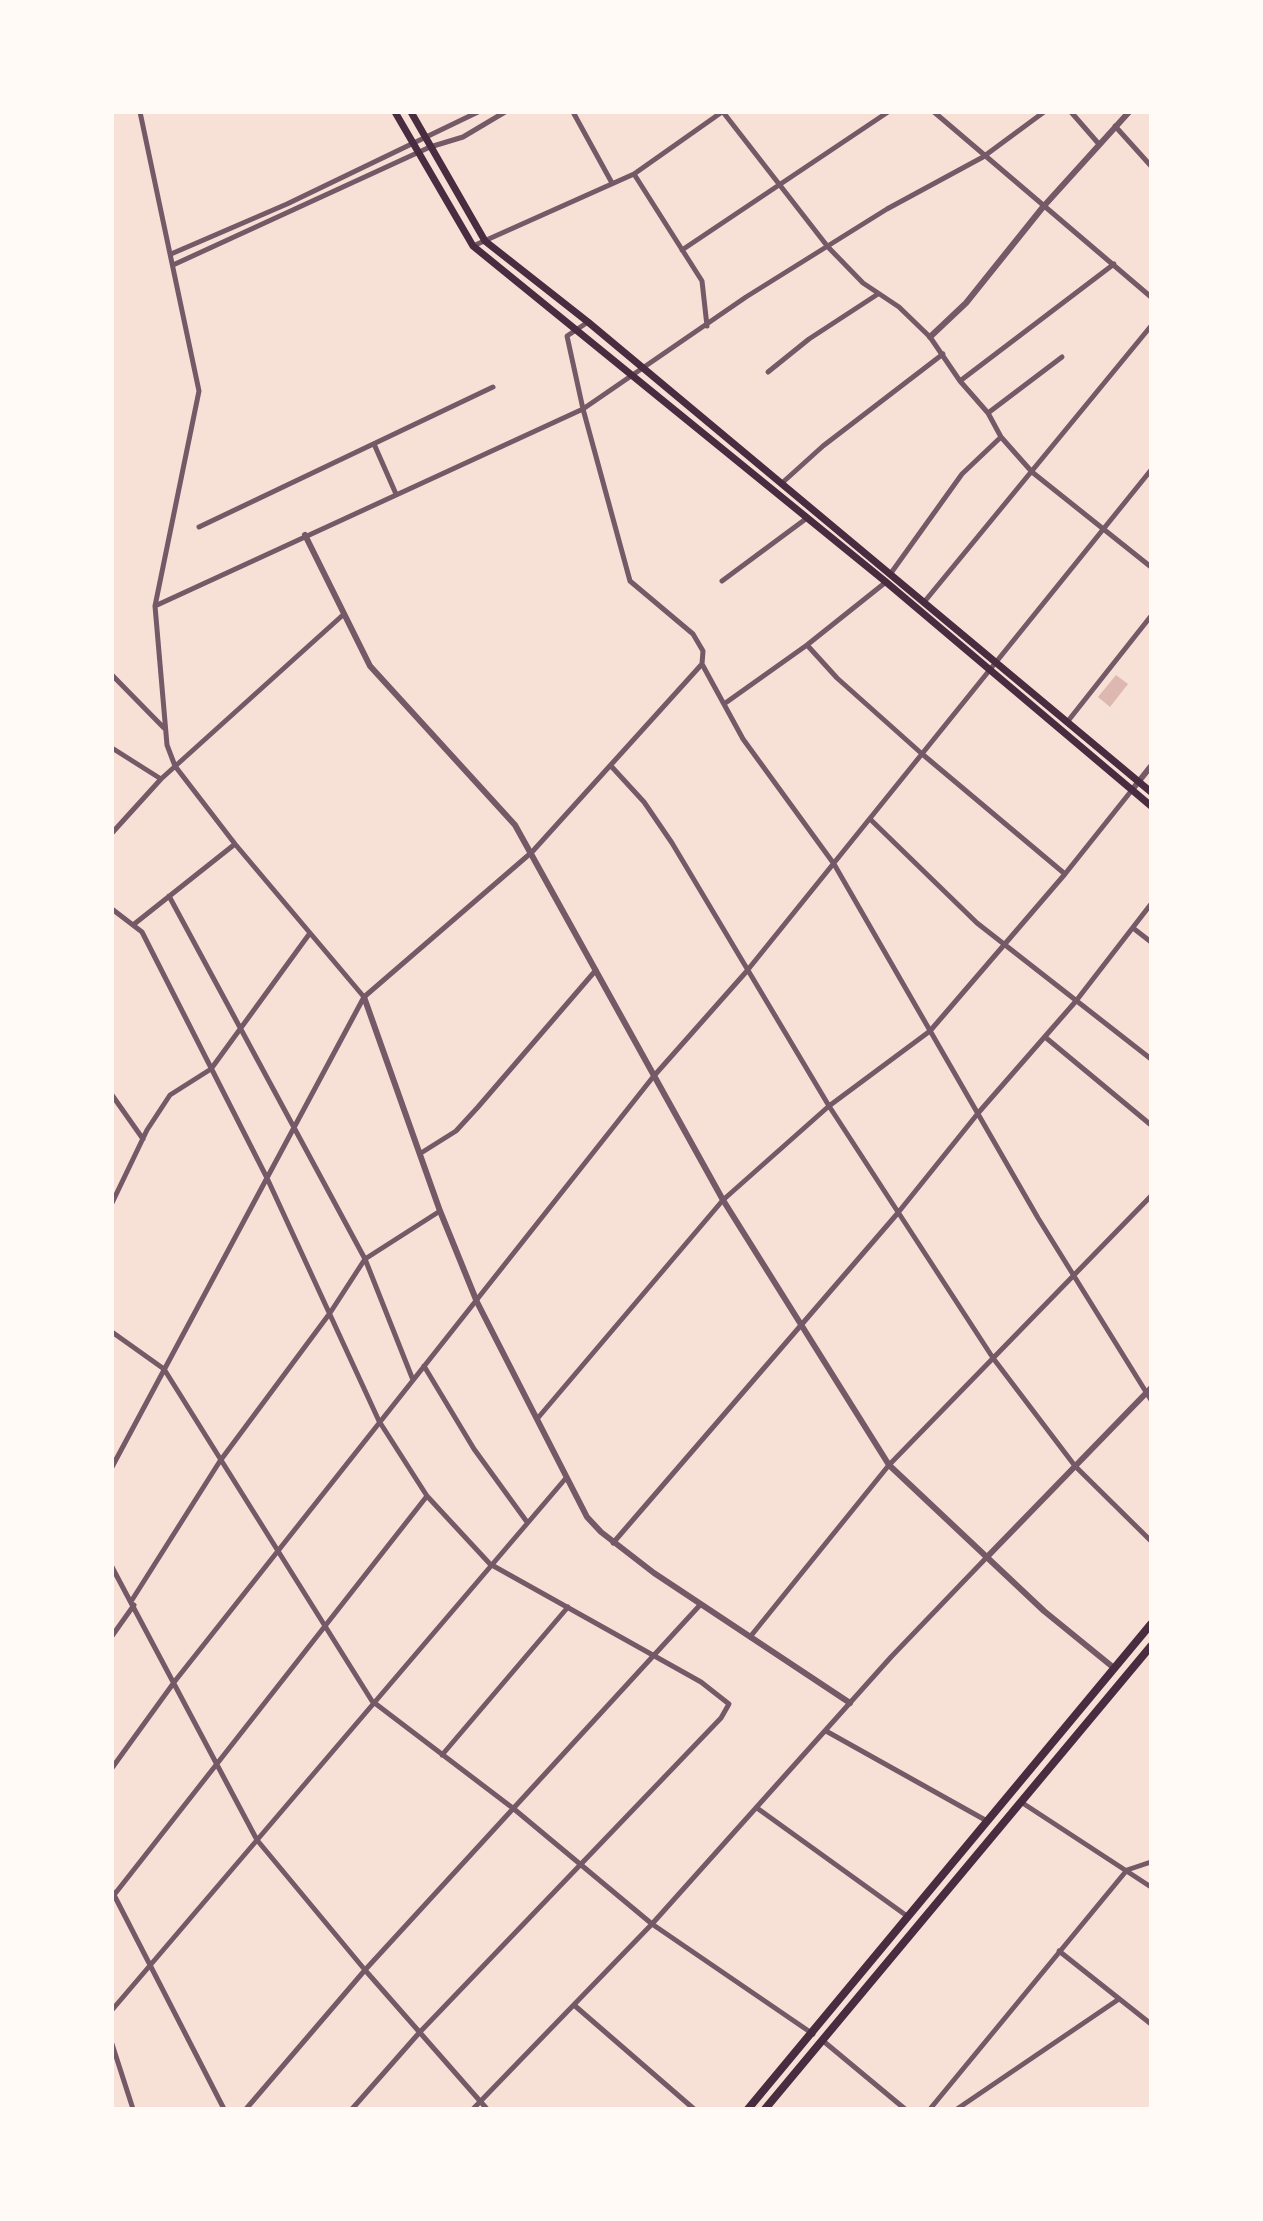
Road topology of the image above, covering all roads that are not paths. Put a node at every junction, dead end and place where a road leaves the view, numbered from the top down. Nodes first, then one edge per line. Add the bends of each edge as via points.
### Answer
1 (140, 112) edge
2 (395, 112) edge
3 (411, 112) edge
4 (478, 112) edge
5 (505, 112) edge
6 (573, 112) edge
7 (723, 112) edge
8 (888, 112) edge
9 (934, 112) edge
10 (1044, 112) edge
11 (1071, 112) edge
12 (1129, 112) edge
13 (1115, 126) junction
14 (426, 139) junction
15 (1098, 143) junction
16 (413, 145) junction
17 (430, 147) junction
18 (417, 153) junction
19 (983, 156) junction
20 (1151, 166) edge
21 (634, 174) junction
22 (612, 183) junction
23 (779, 186) junction
24 (1043, 207) junction
25 (485, 241) junction
26 (473, 246) junction
27 (828, 247) junction
28 (682, 250) junction
29 (171, 254) junction
30 (1114, 264) junction
31 (173, 265) junction
32 (878, 293) junction
33 (1151, 297) edge
34 (588, 322) junction
35 (706, 326) junction
36 (1151, 326) edge
37 (576, 327) junction
38 (930, 337) junction
39 (943, 354) junction
40 (1062, 357) dead end
41 (641, 368) junction
42 (768, 372) dead end
43 (633, 374) junction
44 (960, 382) junction
45 (493, 387) dead end
46 (583, 409) junction
47 (988, 412) junction
48 (1001, 437) junction
49 (374, 444) junction
50 (1151, 470) edge
51 (1032, 472) junction
52 (782, 483) junction
53 (396, 494) junction
54 (807, 517) junction
55 (199, 527) dead end
56 (1104, 529) junction
57 (305, 536) junction
58 (1151, 567) edge
59 (891, 573) junction
60 (722, 581) dead end
61 (886, 582) junction
62 (925, 601) junction
63 (155, 606) junction
64 (344, 614) junction
65 (1151, 616) edge
66 (807, 645) junction
67 (997, 663) junction
68 (702, 664) junction
69 (991, 671) junction
70 (112, 675) edge
71 (724, 704) junction
72 (1068, 721) junction
73 (164, 728) junction
74 (112, 748) edge
75 (921, 753) junction
76 (175, 766) junction
77 (611, 766) junction
78 (1151, 766) edge
79 (161, 779) junction
80 (1139, 782) junction
81 (1132, 790) junction
82 (1151, 792) edge
83 (1151, 806) edge
84 (870, 819) junction
85 (112, 834) edge
86 (235, 844) junction
87 (532, 852) junction
88 (834, 864) junction
89 (1065, 874) junction
90 (169, 896) junction
91 (1151, 904) edge
92 (112, 909) edge
93 (133, 925) junction
94 (1133, 928) junction
95 (310, 933) junction
96 (1151, 942) edge
97 (1005, 944) junction
98 (596, 970) junction
99 (746, 972) junction
100 (364, 997) junction
101 (1076, 1001) junction
102 (242, 1027) junction
103 (930, 1031) junction
104 (1045, 1037) junction
105 (1151, 1059) edge
106 (211, 1069) junction
107 (653, 1077) junction
108 (112, 1095) edge
109 (829, 1106) junction
110 (979, 1112) junction
111 (296, 1124) junction
112 (1151, 1125) edge
113 (143, 1139) junction
114 (421, 1153) junction
115 (267, 1178) junction
116 (1151, 1196) edge
117 (723, 1200) junction
118 (112, 1203) edge
119 (440, 1211) junction
120 (897, 1214) junction
121 (365, 1259) junction
122 (1075, 1277) junction
123 (477, 1302) junction
124 (330, 1313) junction
125 (800, 1325) junction
126 (112, 1332) edge
127 (993, 1358) junction
128 (424, 1366) junction
129 (164, 1369) junction
130 (413, 1380) junction
131 (1151, 1388) edge
132 (1148, 1397) edge
133 (537, 1419) junction
134 (379, 1421) junction
135 (220, 1461) junction
136 (889, 1465) junction
137 (1075, 1466) junction
138 (112, 1467) edge
139 (566, 1478) junction
140 (427, 1496) junction
141 (527, 1522) junction
142 (1151, 1541) edge
143 (613, 1543) junction
144 (278, 1552) junction
145 (986, 1558) junction
146 (489, 1564) junction
147 (112, 1567) edge
148 (133, 1602) junction
149 (700, 1605) junction
150 (568, 1607) junction
151 (1151, 1624) edge
152 (324, 1627) junction
153 (112, 1636) edge
154 (750, 1637) junction
155 (1151, 1646) edge
156 (656, 1655) junction
157 (1114, 1668) junction
158 (175, 1681) junction
159 (372, 1702) junction
160 (850, 1703) junction
161 (826, 1731) junction
162 (442, 1755) junction
163 (218, 1764) junction
164 (112, 1768) edge
165 (1021, 1802) junction
166 (757, 1808) junction
167 (514, 1809) junction
168 (987, 1821) junction
169 (257, 1840) junction
170 (1151, 1862) edge
171 (581, 1866) junction
172 (1127, 1870) junction
173 (1151, 1887) edge
174 (113, 1893) edge
175 (907, 1916) junction
176 (652, 1924) junction
177 (1059, 1951) junction
178 (149, 1966) junction
179 (365, 1970) junction
180 (1119, 1999) junction
181 (574, 2006) junction
182 (112, 2010) edge
183 (1151, 2024) edge
184 (419, 2033) junction
185 (813, 2034) junction
186 (822, 2040) junction
187 (112, 2044) edge
188 (479, 2102) junction
189 (133, 2109) edge
190 (223, 2109) edge
191 (246, 2109) edge
192 (352, 2109) edge
193 (473, 2109) edge
194 (487, 2109) edge
195 (694, 2109) edge
196 (748, 2109) edge
197 (765, 2109) edge
198 (905, 2109) edge
199 (930, 2109) edge
200 (957, 2109) edge

1 - 29 street
2 - 16 main road
3 - 14 main road
4 - 14 street
5 - 17 street via 463,137
6 - 22 street
7 - 21 street
7 - 23 street
8 - 23 street
9 - 19 street
10 - 19 street
11 - 15 street
12 - 13 street
13 - 15 street
13 - 20 street
14 - 16 street
14 - 17 main road
15 - 24 street
16 - 18 main road
16 - 29 street
17 - 18 street
17 - 25 main road
18 - 26 main road
18 - 31 street
19 - 24 street
19 - 27 street
21 - 22 street
21 - 28 street
22 - 25 street
23 - 27 street
23 - 28 street
24 - 30 street
24 - 38 street via 966,303
25 - 26 street
25 - 34 main road
26 - 37 main road
27 - 32 street
27 - 35 street
28 - 35 street via 702,281
29 - 31 street
30 - 33 street
30 - 44 street
31 - 63 street via 199,391
32 - 38 street
32 - 42 street
34 - 37 street
34 - 41 main road
35 - 41 street
36 - 51 street
37 - 43 main road
37 - 46 street via 567,336
38 - 39 street
39 - 44 street
39 - 52 street
40 - 47 street
41 - 43 street
41 - 52 main road
43 - 46 street
43 - 54 main road
44 - 47 street
45 - 49 street
46 - 53 street
46 - 68 street via 630,581 693,634 703,652
47 - 48 street
48 - 51 street
48 - 59 street via 962,474
49 - 53 street
49 - 55 street
50 - 56 street
51 - 56 street
51 - 62 street
52 - 59 main road
53 - 57 street
54 - 60 street
54 - 61 main road
56 - 58 street
56 - 67 street
57 - 63 street
57 - 64 street
59 - 62 main road
61 - 66 street
61 - 69 main road
62 - 67 main road
63 - 73 street
64 - 76 street
64 - 87 street via 370,666 515,825
65 - 72 street
66 - 71 street
66 - 75 street
67 - 69 street
67 - 72 main road
68 - 71 street
68 - 77 street
69 - 75 street
69 - 81 main road
70 - 73 street
71 - 88 street via 743,739
72 - 80 main road
73 - 76 street
74 - 79 street
75 - 84 street
75 - 89 street
76 - 79 street
76 - 86 street
77 - 87 street
77 - 99 street via 644,802 671,843
78 - 80 street
79 - 85 street
80 - 81 street
80 - 82 main road
81 - 83 main road
81 - 89 street
84 - 88 street
84 - 97 street via 977,923
86 - 90 street
86 - 95 street
87 - 98 street
87 - 100 street
88 - 99 street
88 - 103 street
89 - 97 street
90 - 93 street
90 - 102 street
91 - 94 street
92 - 93 street
93 - 106 street via 142,932
94 - 96 street
94 - 101 street
95 - 100 street
95 - 102 street
97 - 101 street
97 - 103 street
98 - 107 street
98 - 114 street via 478,1108 456,1131
99 - 107 street
99 - 109 street
100 - 111 street
100 - 114 street
101 - 104 street
101 - 105 street
102 - 106 street
102 - 111 street
103 - 109 street
103 - 110 street
104 - 110 street
104 - 112 street
106 - 113 street via 170,1095
106 - 115 street
107 - 117 street
107 - 123 street
108 - 113 street
109 - 117 street
109 - 120 street
110 - 120 street
110 - 122 street
111 - 115 street
111 - 121 street
113 - 118 street
114 - 119 street
115 - 124 street
115 - 129 street
116 - 122 street
117 - 125 street
117 - 133 street
119 - 121 street
119 - 123 street
120 - 125 street
120 - 127 street
121 - 124 street
121 - 130 street
122 - 127 street
122 - 132 street
123 - 128 street
123 - 133 street
124 - 134 street
124 - 135 street
125 - 136 street
125 - 143 street
126 - 129 street
127 - 136 street
127 - 137 street
128 - 130 street
128 - 141 street via 474,1449
129 - 135 street
129 - 138 street
130 - 134 street
131 - 132 street
132 - 137 street
133 - 139 street
134 - 140 street
134 - 144 street
135 - 144 street
135 - 148 street
136 - 145 street
136 - 154 street
137 - 142 street
137 - 145 street
139 - 141 street
139 - 143 street via 587,1517
140 - 146 street
140 - 152 street
141 - 146 street
143 - 149 street
144 - 152 street
144 - 158 street
145 - 157 street
145 - 160 street
146 - 150 street
146 - 159 street
147 - 148 street
148 - 153 street
148 - 158 street
149 - 154 street
149 - 156 street
150 - 156 street
150 - 162 street
151 - 157 highway
152 - 159 street
152 - 163 street
154 - 160 street
155 - 165 highway
156 - 167 street
156 - 171 street via 729,1704 721,1718
157 - 168 highway
158 - 163 street
158 - 164 street
159 - 162 street
159 - 169 street
160 - 161 street
161 - 166 street
161 - 168 street
162 - 167 street
163 - 169 street
163 - 174 street
165 - 172 street
165 - 186 highway
166 - 175 street
166 - 176 street
167 - 171 street
167 - 179 street
168 - 175 highway
169 - 178 street
169 - 179 street
170 - 172 street
171 - 176 street
171 - 184 street
172 - 173 street
172 - 177 street
174 - 178 street
175 - 185 highway
176 - 181 street
176 - 185 street
177 - 180 street
177 - 199 street
178 - 182 street
178 - 190 street
179 - 184 street
179 - 191 street
180 - 183 street
180 - 200 street
181 - 188 street
181 - 195 street
184 - 188 street
184 - 192 street
185 - 196 highway
186 - 197 highway
186 - 198 street
187 - 189 street
188 - 193 street
188 - 194 street

